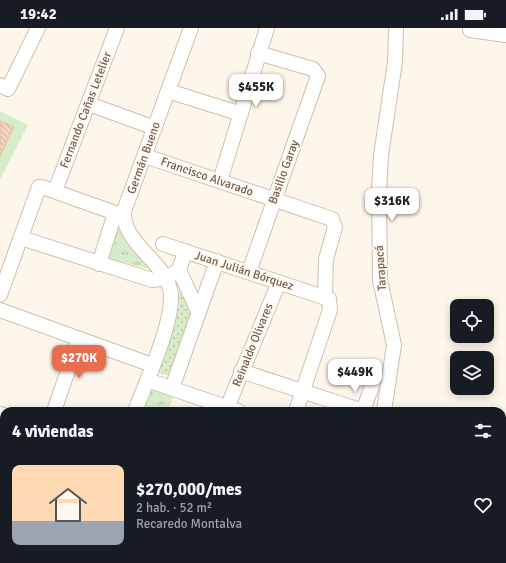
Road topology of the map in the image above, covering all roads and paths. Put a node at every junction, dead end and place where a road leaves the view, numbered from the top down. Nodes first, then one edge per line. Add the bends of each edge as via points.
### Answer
1 (38, 28) edge
2 (117, 28) edge
3 (191, 28) edge
4 (267, 28) edge
5 (396, 28) edge
6 (470, 30) dead end
7 (506, 35) edge
8 (258, 53) junction
9 (0, 85) edge
10 (168, 91) junction
11 (88, 104) junction
12 (241, 114) junction
13 (155, 128) junction
14 (145, 156) junction
15 (220, 180) junction
16 (55, 191) junction
17 (274, 199) junction
18 (119, 214) junction
19 (21, 238) junction
20 (163, 244) dead end
21 (185, 252) junction
22 (217, 261) junction
23 (99, 264) junction
24 (179, 270) junction
25 (249, 272) junction
26 (166, 278) junction
27 (279, 282) junction
28 (0, 295) edge
29 (325, 297) junction
30 (0, 310) edge
31 (198, 311) junction
32 (79, 339) junction
33 (152, 365) junction
34 (241, 372) junction
35 (147, 380) junction
36 (373, 383) dead end
37 (172, 388) junction
38 (303, 392) junction
39 (55, 407) edge
40 (137, 407) edge
41 (227, 407) edge
42 (233, 407) edge
43 (297, 407) edge
44 (350, 407) edge
45 (364, 407) edge
46 (385, 407) edge

1 - 9 street via 8,89
2 - 11 street, Fernando Cañas Letelier
3 - 10 street, Germán Bueno
4 - 8 street
5 - 46 street, Tarapacá via 395,62 379,192 380,280 394,345
6 - 7 street
8 - 12 street
8 - 17 street, Basilio Garay via 313,69 318,73
10 - 12 street
10 - 13 street, Germán Bueno
11 - 13 street
11 - 16 street, Fernando Cañas Letelier
12 - 15 street
13 - 14 street, Germán Bueno
14 - 15 street, Francisco Alvarado
14 - 18 street, Germán Bueno
15 - 17 street, Francisco Alvarado
16 - 18 street
16 - 19 street via 42,187 38,190
17 - 25 street, Basilio Garay
17 - 29 street, Francisco Alvarado via 325,215 332,218 335,223 326,259
18 - 23 street, Germán Bueno
18 - 26 street via 131,235
19 - 23 street
19 - 28 street
20 - 21 street, Juan Julián Bórquez
21 - 22 street, Juan Julián Bórquez
21 - 24 street
22 - 25 street, Juan Julián Bórquez
22 - 31 street
23 - 26 street via 152,280
24 - 26 street
24 - 31 street
25 - 27 street, Juan Julián Bórquez
26 - 33 street via 170,289 171,310
27 - 29 street, Juan Julián Bórquez
27 - 34 street, Reinaldo Olivares
29 - 38 street via 330,302 330,310
30 - 32 street
31 - 37 street
32 - 33 street
32 - 39 street
33 - 35 street
34 - 38 street
34 - 42 street, Reinaldo Olivares
35 - 37 street
35 - 40 street
36 - 45 street
37 - 41 street
38 - 43 street
38 - 44 street

